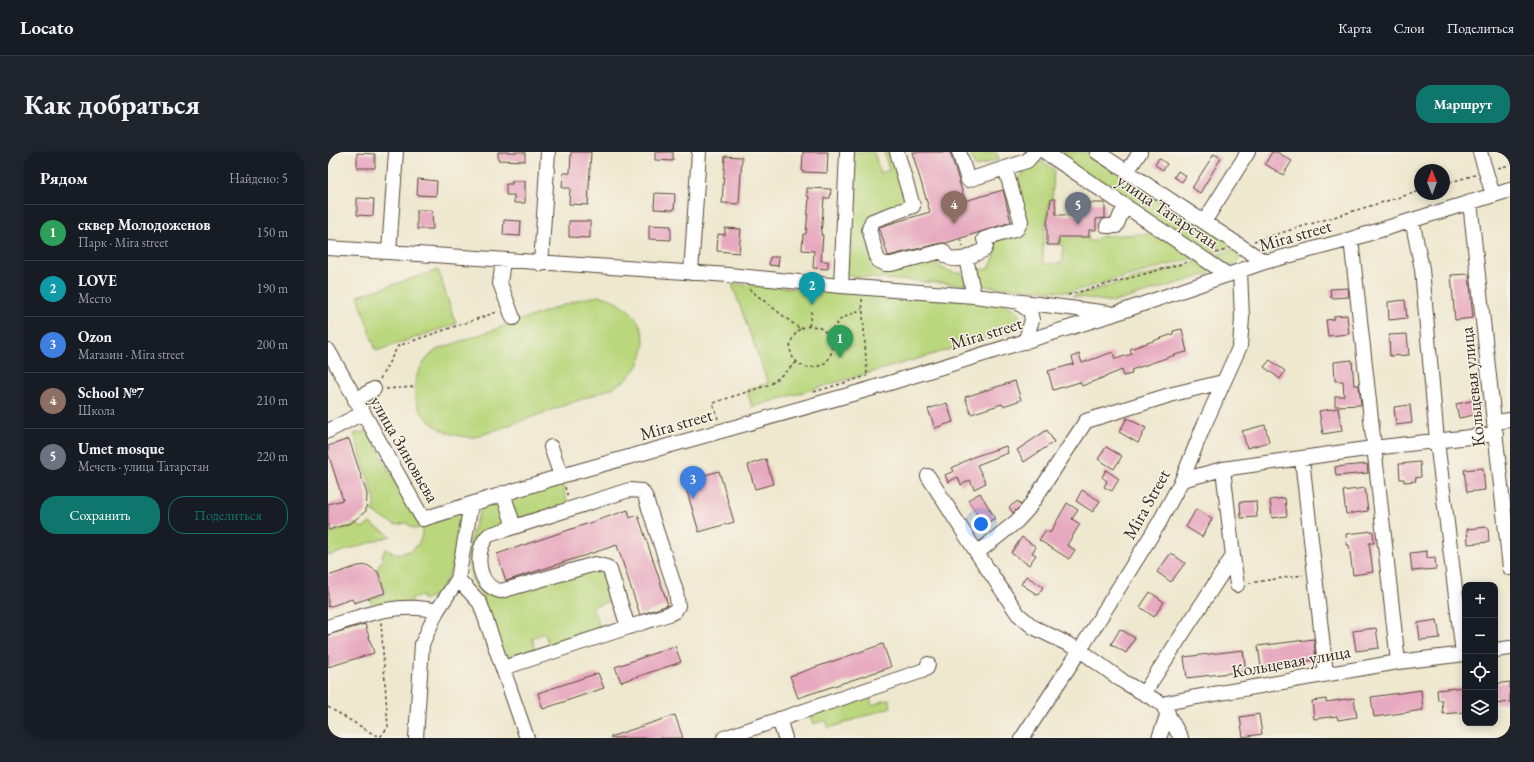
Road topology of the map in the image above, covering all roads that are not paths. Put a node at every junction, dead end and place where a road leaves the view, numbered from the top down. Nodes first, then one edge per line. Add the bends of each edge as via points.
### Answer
1 (396, 152) edge
2 (548, 152) edge
3 (699, 152) edge
4 (847, 152) edge
5 (897, 152) edge
6 (959, 152) edge
7 (1035, 152) edge
8 (1045, 152) edge
9 (1098, 152) edge
10 (1140, 152) edge
11 (1248, 152) edge
12 (1480, 152) edge
13 (1005, 168) junction
14 (1127, 172) junction
15 (1510, 190) edge
16 (1493, 195) junction
17 (1470, 202) junction
18 (1125, 205) junction
19 (1412, 220) junction
20 (1204, 222) junction
21 (1107, 226) dead end
22 (1351, 239) junction
23 (328, 248) edge
24 (389, 252) junction
25 (966, 258) junction
26 (503, 261) junction
27 (1265, 262) junction
28 (540, 264) junction
29 (691, 273) junction
30 (1234, 273) junction
31 (841, 286) junction
32 (974, 296) junction
33 (1015, 301) junction
34 (511, 313) road end
35 (1114, 314) junction
36 (1025, 342) junction
37 (328, 350) edge
38 (1223, 382) junction
39 (374, 390) road end
40 (355, 400) junction
41 (363, 413) junction
42 (1510, 420) edge
43 (1495, 428) junction
44 (328, 431) edge
45 (1437, 441) junction
46 (551, 447) dead end
47 (1373, 448) junction
48 (1302, 459) junction
49 (1223, 470) junction
50 (561, 476) junction
51 (928, 476) dead end
52 (1182, 480) junction
53 (503, 494) junction
54 (471, 504) junction
55 (514, 527) junction
56 (977, 553) junction
57 (1233, 556) junction
58 (1510, 568) edge
59 (458, 579) junction
60 (1237, 585) road end
61 (438, 611) junction
62 (328, 627) edge
63 (628, 627) junction
64 (1462, 638) edge
65 (1510, 648) edge
66 (1080, 650) junction
67 (1498, 650) edge
68 (1462, 654) edge
69 (1398, 662) junction
70 (928, 664) dead end
71 (503, 668) junction
72 (1326, 674) junction
73 (1144, 693) junction
74 (1165, 709) junction
75 (779, 719) junction
76 (416, 738) edge
77 (527, 738) edge
78 (724, 738) edge
79 (785, 738) edge
80 (1022, 738) edge
81 (1160, 738) edge
82 (1181, 738) edge

1 - 24 street
2 - 28 street
3 - 29 street
4 - 31 street
5 - 25 street via 914,206 872,221 869,229 878,261 891,264 943,251 950,258
6 - 13 street via 968,180
7 - 13 street via 1027,162
8 - 18 street, улица Татарстан
9 - 14 street, улица Татарстан
10 - 14 street
11 - 20 street
12 - 16 street
13 - 25 street via 1021,221 1020,228 984,239 984,250
14 - 20 street, улица Татарстан
15 - 16 street, Mira street
16 - 17 street, Mira street
17 - 19 street, Mira street
17 - 43 street, Кольцевая улица
18 - 21 street via 1116,226
18 - 30 street, улица Татарстан via 1204,257
19 - 22 street, Mira street
19 - 45 street via 1422,269
20 - 27 street, улица Татарстан
22 - 27 street, Mira street
22 - 47 street
23 - 24 street
24 - 26 street
25 - 32 street
26 - 28 street
26 - 34 street via 500,283
27 - 30 street, Mira street
28 - 29 street
29 - 31 street
30 - 35 street, Mira street
30 - 38 street, Mira Street via 1242,318 1240,346
31 - 32 street
32 - 33 street
33 - 35 street
33 - 36 street via 1030,310 1032,320
35 - 36 street, Mira street
36 - 50 street, Mira street via 870,389
37 - 40 street, улица Зиновьева
38 - 52 street, Mira Street
38 - 56 street via 1173,394 1086,421 1028,509
39 - 40 street
40 - 41 street, улица Зиновьева
41 - 44 street
41 - 54 street, улица Зиновьева via 423,519
42 - 43 street
43 - 45 street
43 - 58 street, Кольцевая улица
45 - 47 street
45 - 64 street
46 - 50 street
47 - 48 street
47 - 69 street
48 - 49 street
48 - 72 street
49 - 52 street
49 - 57 street
50 - 53 street, Mira street
51 - 56 street
52 - 66 street, Mira Street via 1159,523
53 - 54 street, Mira street
53 - 55 street
54 - 59 street
55 - 63 street via 489,535 480,549 480,566 491,588 507,591 595,564 603,565 610,570
55 - 63 street via 629,490 642,491 676,591 678,606 675,611
56 - 66 street via 1006,597 1026,621
57 - 60 street
57 - 73 street
59 - 61 street
59 - 71 street via 480,603
61 - 62 street via 421,606 380,610
61 - 76 street via 422,644
63 - 71 street
65 - 67 street
66 - 73 street via 1124,682
66 - 80 street, Mira Street
68 - 69 street, Кольцевая улица
69 - 72 street, Кольцевая улица
70 - 75 street via 927,668 922,670
71 - 77 street
72 - 74 street, Кольцевая улица via 1191,698
73 - 74 street
74 - 81 street
74 - 82 street
75 - 78 street
75 - 79 street

